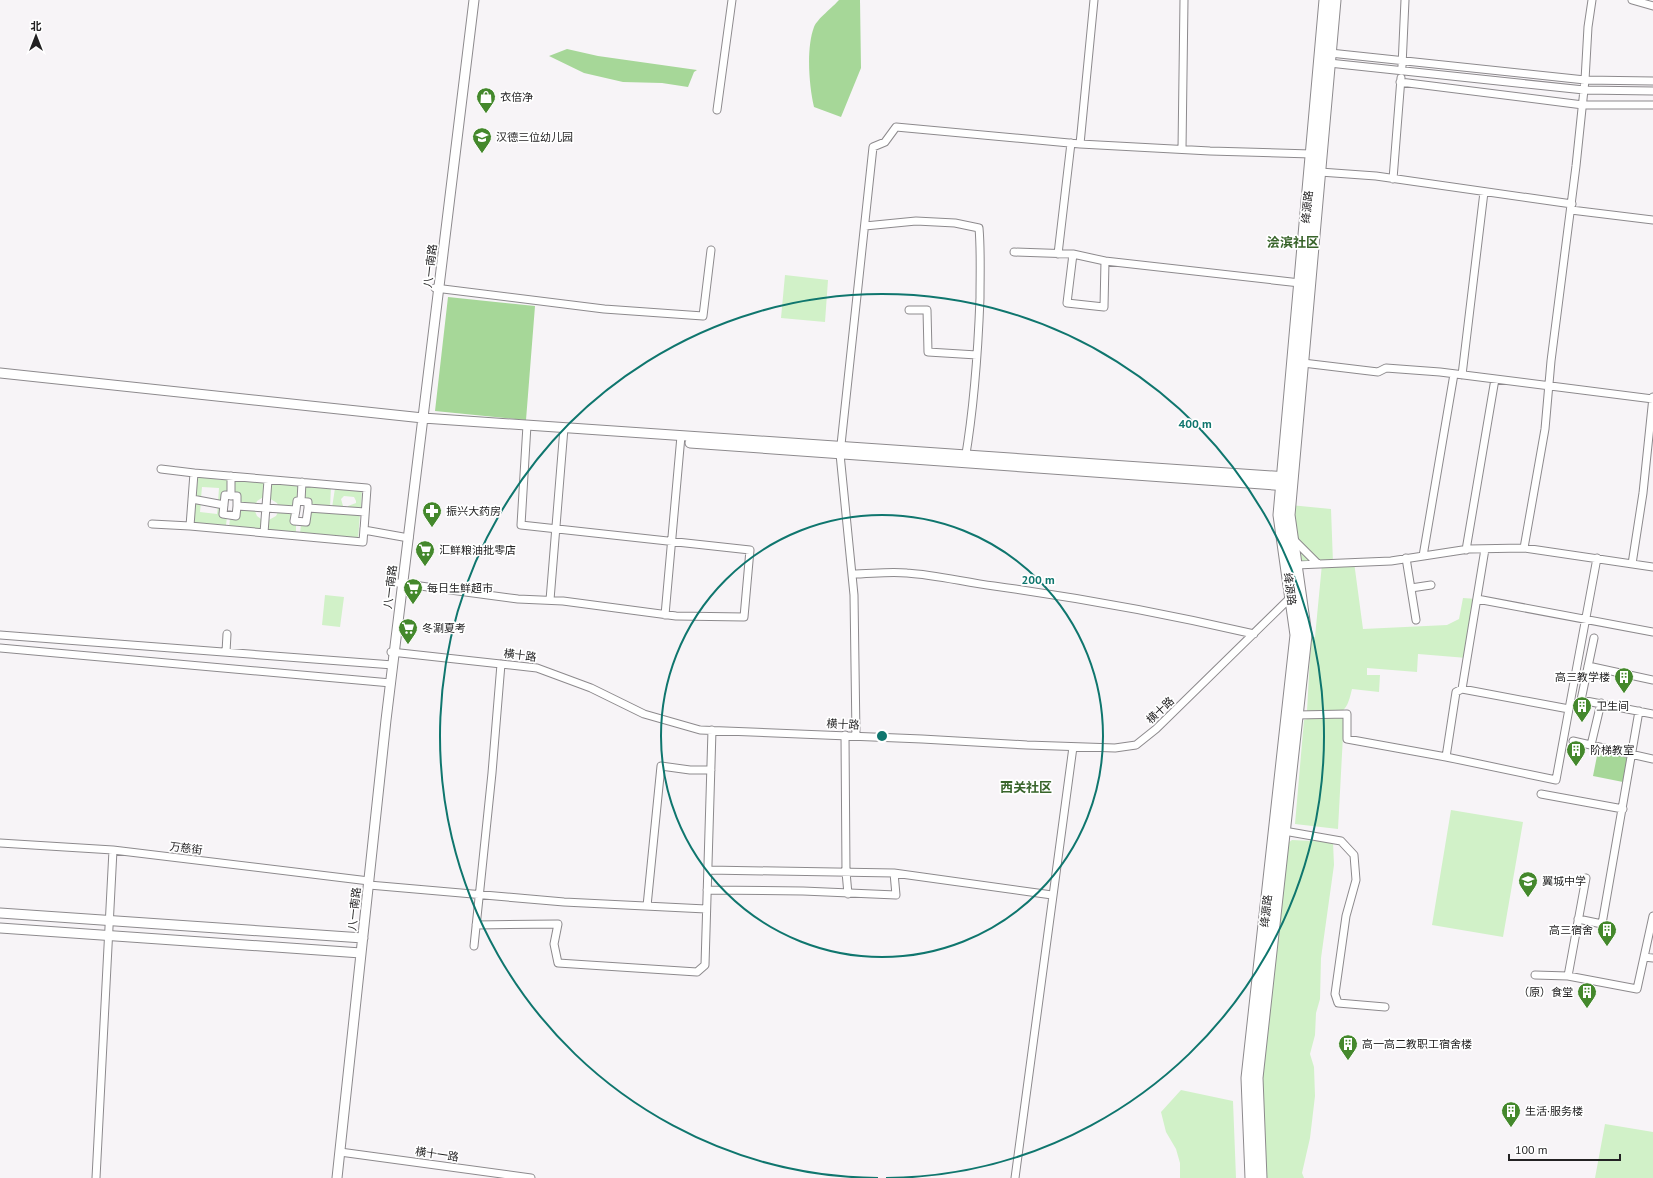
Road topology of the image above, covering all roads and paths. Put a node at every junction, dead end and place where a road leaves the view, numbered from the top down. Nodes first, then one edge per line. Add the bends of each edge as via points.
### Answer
1 (469, 0) edge
2 (474, 0) edge
3 (732, 0) edge
4 (1094, 0) edge
5 (1184, 0) edge
6 (1325, 0) edge
7 (1335, 0) edge
8 (1405, 0) edge
9 (1592, 0) edge
10 (1632, 0) edge
11 (1653, 6) edge
12 (1330, 58) junction
13 (1402, 61) junction
14 (1401, 72) junction
15 (1585, 80) junction
16 (1653, 81) edge
17 (1400, 82) junction
18 (1584, 90) junction
19 (1653, 91) edge
20 (1583, 105) junction
21 (1653, 105) edge
22 (717, 110) dead end
23 (1071, 143) junction
24 (1080, 144) junction
25 (1182, 149) junction
26 (1312, 154) junction
27 (1320, 172) junction
28 (1393, 179) junction
29 (1484, 192) junction
30 (1571, 207) junction
31 (1653, 220) edge
32 (865, 226) junction
33 (711, 250) dead end
34 (1014, 252) dead end
35 (1058, 254) junction
36 (1073, 254) junction
37 (1106, 261) junction
38 (1300, 283) junction
39 (437, 288) junction
40 (910, 310) dead end
41 (977, 355) junction
42 (1303, 363) junction
43 (0, 373) edge
44 (1458, 374) junction
45 (0, 379) edge
46 (1495, 379) junction
47 (1548, 385) junction
48 (1653, 398) edge
49 (421, 420) junction
50 (527, 428) junction
51 (564, 430) junction
52 (680, 439) junction
53 (840, 450) junction
54 (965, 459) junction
55 (161, 469) dead end
56 (194, 473) junction
57 (231, 476) junction
58 (268, 480) junction
59 (302, 482) junction
60 (1287, 482) junction
61 (230, 496) junction
62 (192, 498) junction
63 (301, 502) junction
64 (224, 505) junction
65 (237, 506) junction
66 (266, 508) junction
67 (308, 508) junction
68 (296, 510) junction
69 (365, 512) junction
70 (228, 515) junction
71 (300, 522) junction
72 (152, 524) dead end
73 (190, 526) junction
74 (364, 528) junction
75 (227, 529) junction
76 (556, 529) junction
77 (264, 533) junction
78 (299, 536) junction
79 (406, 537) junction
80 (1292, 539) junction
81 (671, 541) junction
82 (1524, 548) junction
83 (1485, 549) junction
84 (1466, 550) junction
85 (1423, 556) junction
86 (1406, 558) junction
87 (1597, 558) junction
88 (1318, 564) junction
89 (1632, 564) junction
90 (1296, 565) junction
91 (1653, 567) edge
92 (852, 574) junction
93 (401, 583) junction
94 (1430, 585) dead end
95 (1411, 588) junction
96 (1291, 597) junction
97 (1477, 599) junction
98 (550, 600) junction
99 (665, 615) junction
100 (1587, 619) junction
101 (1416, 620) dead end
102 (1653, 632) edge
103 (227, 634) dead end
104 (1254, 634) junction
105 (0, 635) edge
106 (1594, 638) dead end
107 (0, 648) edge
108 (226, 652) junction
109 (393, 652) junction
110 (502, 664) junction
111 (391, 665) junction
112 (1588, 666) junction
113 (1653, 680) edge
114 (389, 683) junction
115 (1462, 689) junction
116 (1600, 703) junction
117 (1569, 709) junction
118 (1639, 711) junction
119 (1653, 714) edge
120 (1297, 716) junction
121 (712, 730) junction
122 (845, 735) junction
123 (856, 736) junction
124 (1573, 741) dead end
125 (1591, 745) junction
126 (1073, 747) junction
127 (1632, 754) junction
128 (1446, 757) junction
129 (1653, 759) edge
130 (711, 770) junction
131 (1541, 794) dead end
132 (1623, 809) junction
133 (1284, 831) junction
134 (0, 843) edge
135 (113, 850) junction
136 (708, 870) junction
137 (846, 872) junction
138 (894, 873) junction
139 (1586, 878) dead end
140 (367, 882) junction
141 (707, 890) junction
142 (848, 894) junction
143 (479, 895) junction
144 (1052, 895) junction
145 (647, 906) junction
146 (706, 909) junction
147 (0, 913) edge
148 (1653, 916) edge
149 (1578, 919) junction
150 (109, 920) junction
151 (476, 925) junction
152 (0, 928) edge
153 (108, 935) junction
154 (361, 938) junction
155 (474, 946) dead end
156 (360, 953) junction
157 (1644, 957) junction
158 (1653, 958) edge
159 (1535, 975) dead end
160 (1568, 976) junction
161 (1385, 1007) dead end
162 (340, 1152) junction
163 (96, 1178) edge
164 (333, 1178) edge
165 (337, 1178) edge
166 (531, 1178) edge
167 (1015, 1178) edge
168 (1251, 1178) edge
169 (1261, 1178) edge

1 - 39 main road, 八一南路
2 - 39 main road, 八一南路
3 - 22 street
4 - 24 street
5 - 25 street
6 - 26 highway, 绛源路
7 - 12 highway, 绛源路
8 - 13 street
9 - 15 street
10 - 11 street
12 - 13 street
12 - 14 street
12 - 27 highway, 绛源路
13 - 14 street
13 - 15 street
14 - 17 street
14 - 18 street
15 - 16 street
15 - 18 street
17 - 20 street
17 - 28 street
18 - 19 street
18 - 20 street
20 - 21 street
20 - 30 street
23 - 24 street
23 - 32 street via 896,127 885,142 873,147
23 - 35 street
24 - 25 street
25 - 26 street
26 - 38 highway, 绛源路
27 - 28 street
27 - 42 highway, 绛源路
28 - 29 street
29 - 30 street
29 - 44 street
30 - 31 street
30 - 47 street
32 - 41 street via 916,222 954,223 979,228 981,251
32 - 53 street
33 - 39 street via 703,316 604,309
34 - 35 street
35 - 36 street
36 - 37 street
36 - 37 street via 1067,303 1104,307
37 - 38 street
38 - 60 highway, 绛源路
39 - 49 main road, 八一南路
40 - 41 street via 927,310 928,352
41 - 54 street
42 - 44 street via 1378,372 1386,368
42 - 60 highway, 绛源路
43 - 49 main road
44 - 46 street
44 - 85 street
45 - 49 main road
46 - 47 street
46 - 84 street
47 - 48 street
47 - 82 street via 1545,429
48 - 89 street via 1643,493
49 - 50 main road
49 - 79 main road, 八一南路
50 - 51 main road
50 - 76 street via 521,525
51 - 52 main road
51 - 76 street
52 - 53 main road
52 - 81 street
53 - 54 main road
53 - 92 street
54 - 60 main road
55 - 56 street
56 - 57 street
56 - 62 street
57 - 58 street
57 - 61 street
58 - 59 street
58 - 66 street
59 - 63 street
59 - 69 street via 366,488
60 - 80 highway, 绛源路
60 - 96 highway, 绛源路 via 1279,516
61 - 64 street via 225,495
61 - 65 street via 237,496
62 - 64 street
62 - 73 street
63 - 67 street via 308,502
63 - 68 street via 297,501
64 - 70 street via 223,514
65 - 66 street
65 - 70 street via 236,516
66 - 68 street
66 - 77 street
67 - 69 street
67 - 71 street via 306,522
68 - 71 street via 294,521
69 - 74 street
70 - 75 street
71 - 78 street
72 - 73 street
73 - 75 street
74 - 78 street via 363,542
74 - 79 street
75 - 77 street
76 - 81 street
76 - 98 street
77 - 78 street
79 - 93 main road, 八一南路
80 - 88 street
80 - 90 highway, 绛源路
81 - 99 street
81 - 99 street via 750,550 749,566 744,617
82 - 83 street
82 - 87 street
83 - 84 street
83 - 97 street
84 - 85 street
85 - 86 street
86 - 88 street
86 - 95 street
87 - 89 street
87 - 100 street
88 - 90 street
89 - 91 street
90 - 120 highway, 绛源路 via 1306,635
92 - 104 street via 906,572 954,579 1184,617
92 - 123 street
93 - 98 street
93 - 109 main road, 八一南路
94 - 95 street
95 - 101 street
96 - 104 street, 横十路
96 - 168 highway, 绛源路 via 1296,635 1247,1078
97 - 100 street
97 - 115 street
98 - 99 street
100 - 102 street
100 - 117 street
103 - 108 street
104 - 126 street, 横十路 via 1156,729 1136,745 1115,748
105 - 108 street
106 - 112 street
107 - 114 street
108 - 111 street
109 - 110 street, 横十路
109 - 111 main road, 八一南路
110 - 121 street, 横十路 via 537,668 590,688 644,714 700,730
110 - 143 street
111 - 114 main road, 八一南路
112 - 113 street
112 - 116 street via 1581,700
114 - 140 main road, 八一南路
115 - 117 street
115 - 128 street via 1456,692
116 - 118 street
116 - 125 street
117 - 128 street via 1556,780
118 - 119 street
118 - 127 street
120 - 128 street via 1347,714 1347,739
120 - 133 highway, 绛源路
121 - 122 street, 横十路
121 - 130 street
122 - 123 street, 横十路
122 - 137 street
123 - 126 street, 横十路
124 - 125 street
125 - 127 street
126 - 144 street
127 - 129 street
127 - 132 street
130 - 136 street
130 - 145 street via 661,766
131 - 132 street
132 - 149 street via 1602,924
133 - 161 street via 1341,841 1354,855 1356,880 1346,916 1335,994 1338,1003
133 - 169 highway, 绛源路 via 1257,1078
134 - 135 street, 万慈街
135 - 140 street, 万慈街
135 - 150 street
136 - 137 street
136 - 141 street
137 - 138 street
137 - 142 street
138 - 142 street via 896,895
138 - 144 street
139 - 149 street
140 - 143 street, 万慈街
140 - 154 main road, 八一南路
141 - 142 street
141 - 146 street
143 - 145 street, 万慈街
143 - 151 street
144 - 167 street
145 - 146 street, 万慈街
146 - 151 street via 705,965 697,972 558,963 554,944 558,924
147 - 150 main road
148 - 157 street
149 - 160 street
150 - 153 street
150 - 154 main road
151 - 155 street
152 - 153 main road
153 - 156 main road
153 - 163 street
154 - 156 main road, 八一南路
156 - 162 main road, 八一南路
156 - 164 main road, 八一南路
157 - 158 street
157 - 160 street via 1637,989
159 - 160 street
162 - 165 main road, 八一南路
162 - 166 street, 横十一路

